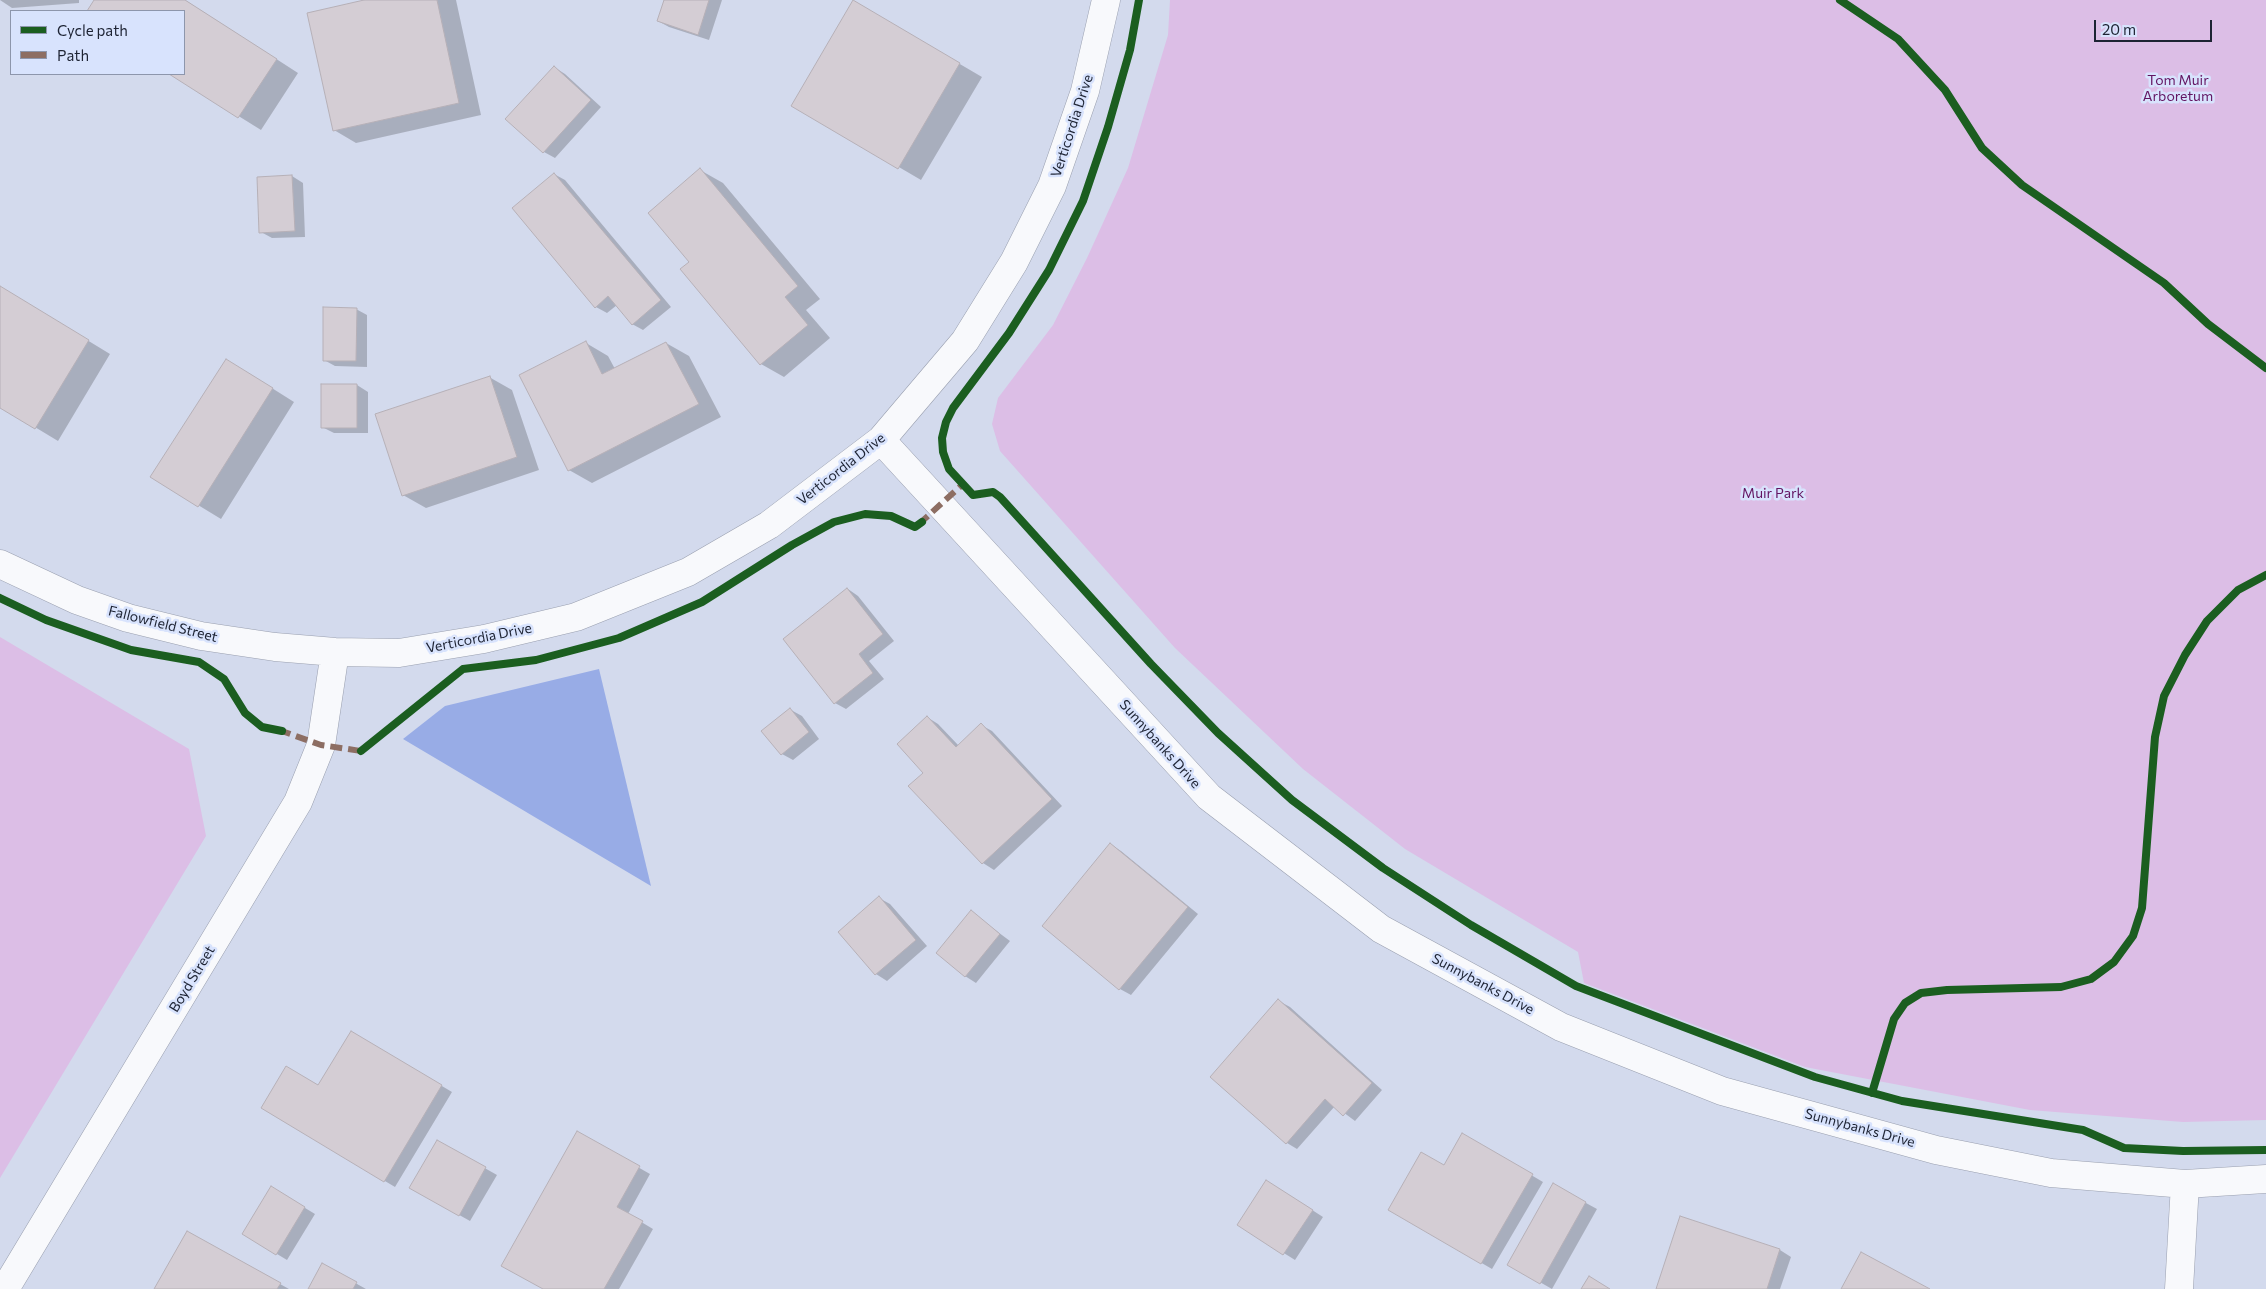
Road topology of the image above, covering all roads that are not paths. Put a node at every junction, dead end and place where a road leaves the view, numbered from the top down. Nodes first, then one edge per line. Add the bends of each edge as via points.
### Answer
1 (1106, 0) edge
2 (882, 440) junction
3 (0, 564) edge
4 (335, 652) junction
5 (2266, 1179) edge
6 (2185, 1184) junction
7 (5, 1289) edge
8 (2179, 1289) edge

1 - 2 street, Verticordia Drive via 1085,91 1052,186 1014,262 965,341
2 - 4 street, Verticordia Drive via 761,530 688,572 576,617 484,639 400,652
2 - 6 street, Sunnybanks Drive via 1209,797 1381,929 1561,1027 1722,1091 1936,1150 2042,1171
3 - 4 street, Fallowfield Street via 77,600 128,618 201,636
4 - 7 street, Boyd Street via 321,744 298,802
5 - 6 street, Sunnybanks Drive
6 - 8 street

